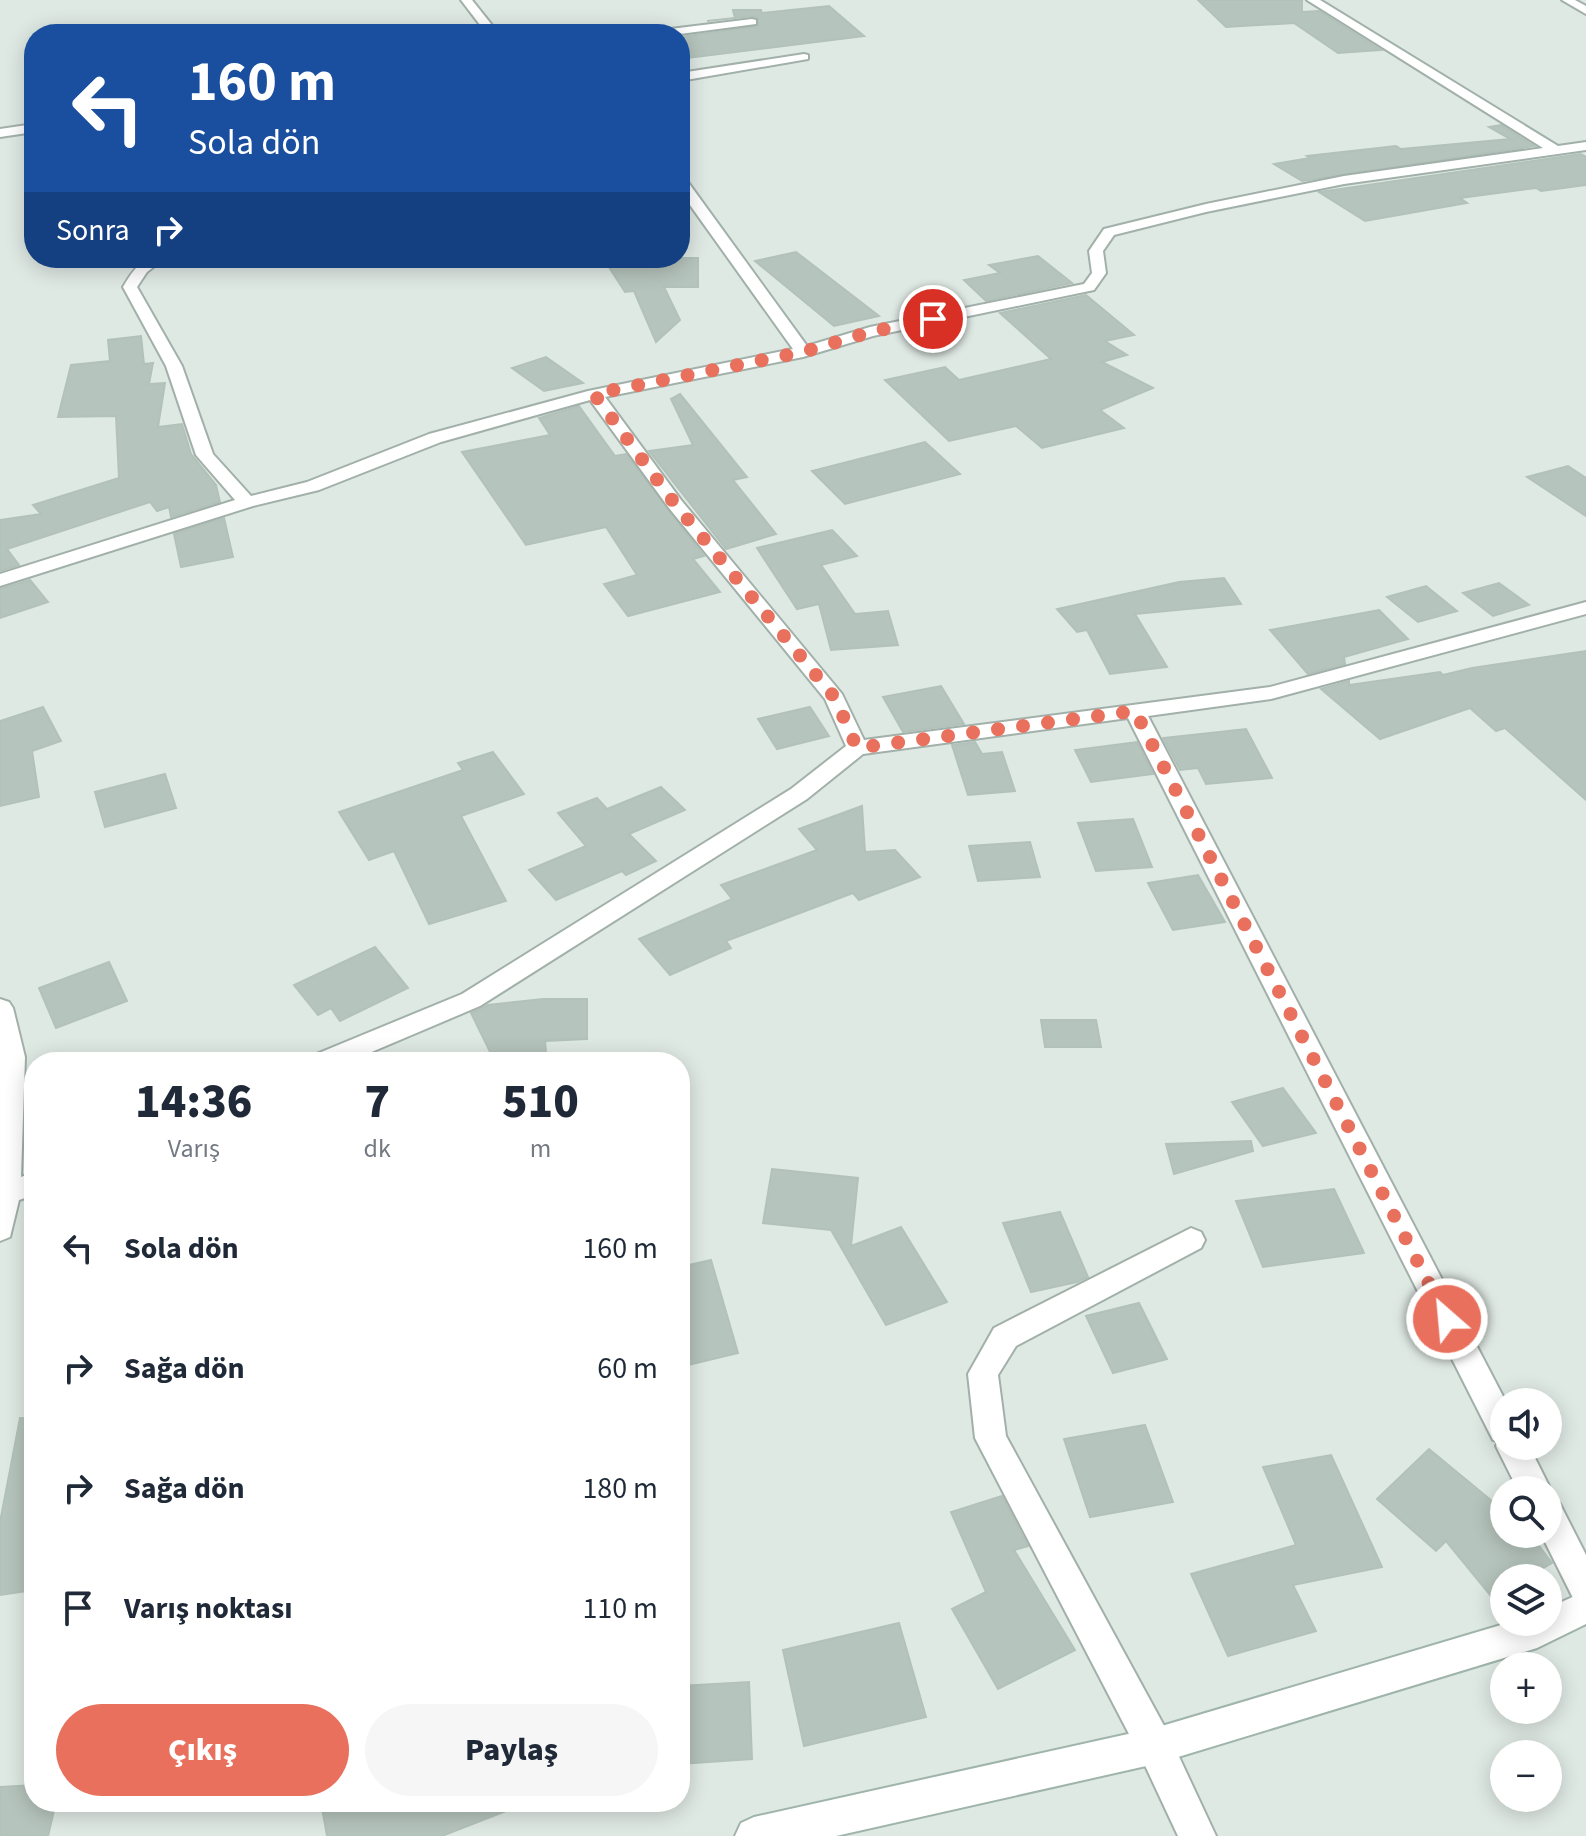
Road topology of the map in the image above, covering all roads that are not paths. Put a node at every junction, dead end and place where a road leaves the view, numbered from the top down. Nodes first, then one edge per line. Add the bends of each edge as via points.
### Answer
1 (466, 0) edge
2 (1312, 0) edge
3 (1567, 0) edge
4 (1586, 11) edge
5 (752, 22) dead end
6 (485, 24) edge
7 (690, 30) edge
8 (804, 57) dead end
9 (690, 75) edge
10 (24, 129) edge
11 (0, 133) edge
12 (1586, 146) edge
13 (1557, 151) junction
14 (690, 195) edge
15 (143, 268) edge
16 (803, 352) junction
17 (594, 394) junction
18 (247, 502) junction
19 (0, 580) edge
20 (1586, 608) edge
21 (1135, 711) junction
22 (857, 748) junction
23 (0, 1008) edge
24 (347, 1052) edge
25 (24, 1187) edge
26 (3, 1195) edge
27 (0, 1229) edge
28 (1191, 1240) dead end
29 (1490, 1403) edge
30 (1562, 1542) edge
31 (1586, 1589) edge
32 (1586, 1607) edge
33 (1155, 1746) junction
34 (754, 1836) edge
35 (1197, 1836) edge

1 - 6 street
2 - 13 street
3 - 4 street
5 - 7 street
8 - 9 street
10 - 11 street
12 - 13 street
13 - 16 street via 1344,180 1109,232 1096,251 1099,273 1089,287 870,332
14 - 16 street
15 - 18 street via 130,287 174,366 205,455
16 - 17 street
17 - 18 street via 435,438 313,486
17 - 22 street via 675,504 835,698
18 - 19 street
20 - 21 street via 1271,693
21 - 22 street
21 - 29 street
22 - 24 street via 799,794 471,1000
23 - 26 street via 12,1057
25 - 26 street
26 - 27 street
28 - 33 street via 1005,1337 983,1374 991,1438
30 - 31 street
32 - 33 street via 1537,1631
33 - 34 street
33 - 35 street

